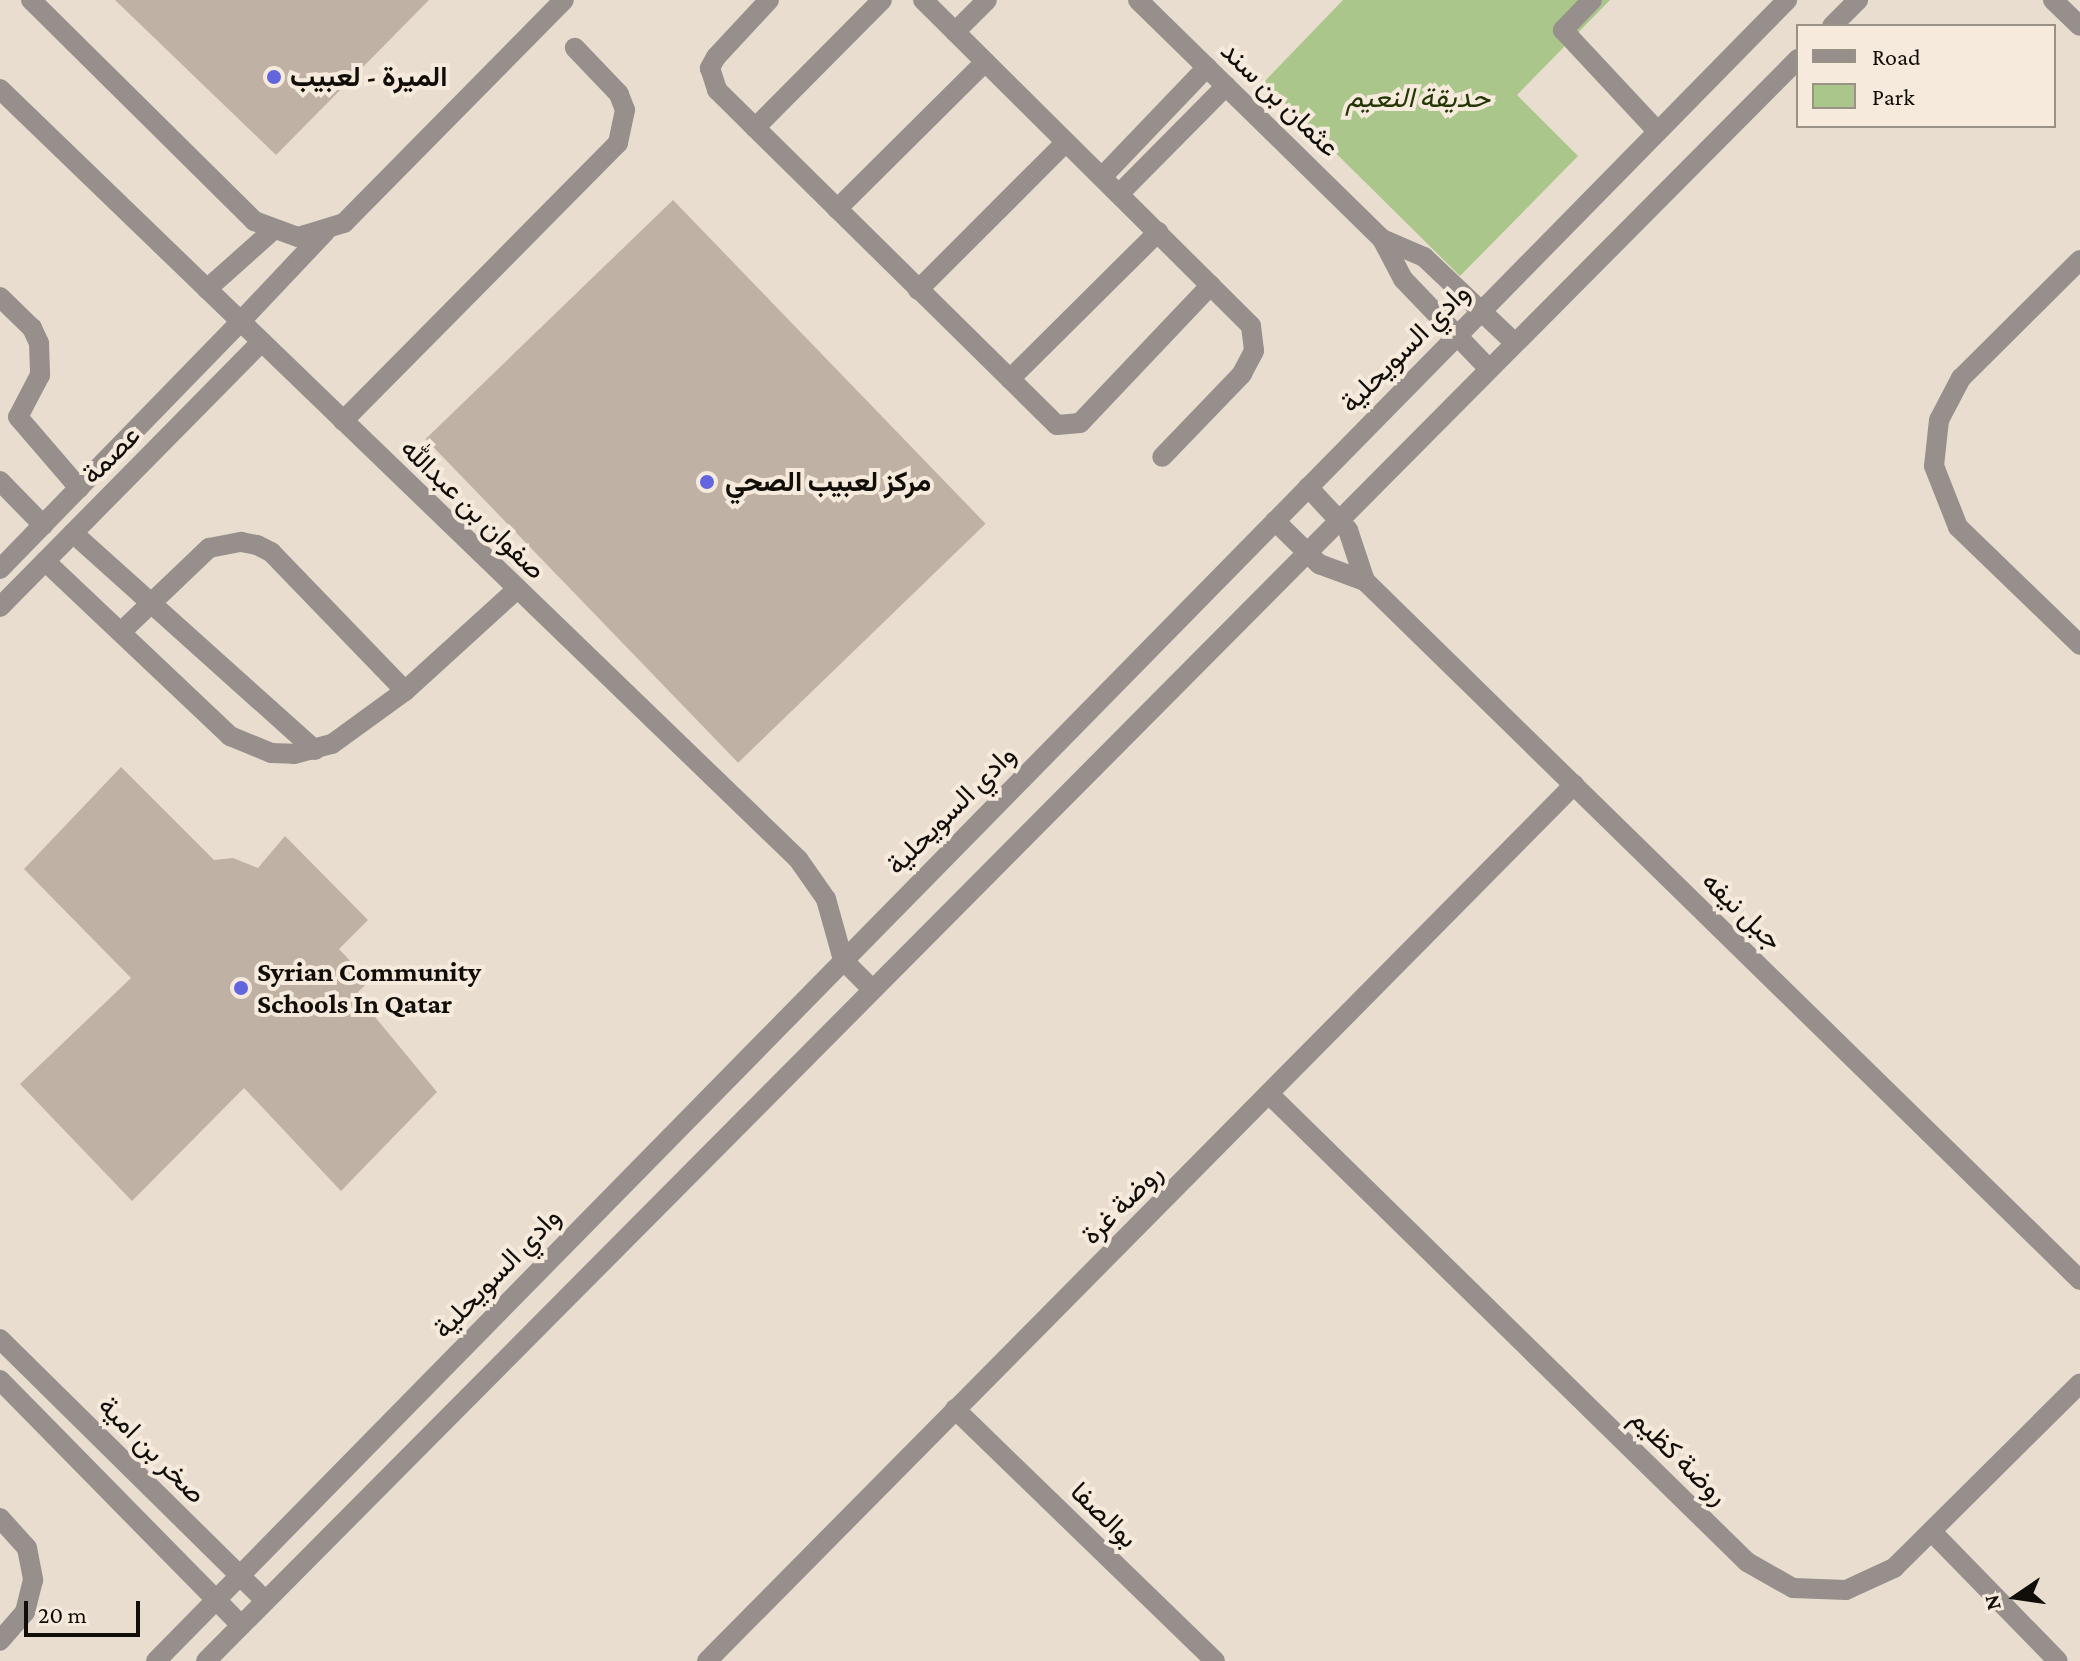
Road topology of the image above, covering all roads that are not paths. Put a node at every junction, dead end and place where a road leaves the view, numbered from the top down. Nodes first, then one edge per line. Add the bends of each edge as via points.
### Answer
1 (31, 0) edge
2 (564, 0) edge
3 (769, 0) edge
4 (882, 0) edge
5 (987, 0) edge
6 (1138, 0) edge
7 (1592, 0) edge
8 (1787, 0) edge
9 (1858, 0) edge
10 (2053, 0) edge
11 (935, 4) edge
12 (1834, 24) edge
13 (2080, 26) edge
14 (955, 32) junction
15 (575, 48) dead end
16 (1796, 61) edge
17 (985, 62) junction
18 (1207, 67) junction
19 (1226, 86) junction
20 (0, 89) edge
21 (755, 128) junction
22 (1658, 132) junction
23 (1066, 142) junction
24 (1102, 177) junction
25 (1119, 194) junction
26 (837, 209) junction
27 (272, 231) junction
28 (325, 232) junction
29 (1158, 232) junction
30 (1382, 239) junction
31 (2080, 260) edge
32 (1211, 285) junction
33 (207, 289) junction
34 (918, 290) junction
35 (0, 297) edge
36 (1482, 311) junction
37 (240, 322) junction
38 (1456, 336) junction
39 (261, 342) junction
40 (1514, 342) junction
41 (1488, 368) junction
42 (1010, 379) junction
43 (343, 421) junction
44 (1162, 457) dead end
45 (0, 481) edge
46 (1308, 487) junction
47 (79, 488) junction
48 (1339, 518) junction
49 (1275, 521) junction
50 (43, 525) junction
51 (73, 533) junction
52 (1305, 552) junction
53 (45, 561) junction
54 (0, 569) edge
55 (1365, 581) junction
56 (516, 590) junction
57 (147, 605) junction
58 (0, 607) edge
59 (121, 632) junction
60 (2080, 645) edge
61 (405, 691) junction
62 (315, 750) junction
63 (1574, 785) junction
64 (843, 960) junction
65 (873, 990) junction
66 (1271, 1096) junction
67 (2080, 1280) edge
68 (0, 1339) edge
69 (0, 1380) edge
70 (2080, 1383) edge
71 (955, 1409) junction
72 (0, 1518) edge
73 (1934, 1534) junction
74 (240, 1576) junction
75 (216, 1600) junction
76 (266, 1601) junction
77 (241, 1625) junction
78 (0, 1641) edge
79 (161, 1659) edge
80 (206, 1661) edge
81 (707, 1661) edge
82 (1215, 1661) edge
83 (2058, 1661) edge

1 - 27 street via 254,221
2 - 28 street, عصمة via 359,209
3 - 21 street via 710,68 717,90
4 - 21 street
5 - 14 street
6 - 18 street, عثمان بن سند
7 - 22 street via 1563,30
8 - 22 street, وادي السويحلية
9 - 12 street
10 - 13 street
11 - 14 street
14 - 17 street
15 - 43 street via 619,94 625,110 618,143
16 - 40 street
17 - 23 street
17 - 26 street
18 - 19 street, عثمان بن سند
18 - 24 street
19 - 25 street
19 - 30 street, عثمان بن سند
20 - 33 street, صفوان بن عبدالله
21 - 26 street
22 - 36 street, وادي السويحلية
23 - 24 street
23 - 34 street
24 - 25 street
25 - 29 street
26 - 34 street
27 - 28 street via 298,237
27 - 33 street
28 - 37 street, عصمة
29 - 32 street
29 - 42 street
30 - 36 street, عثمان بن سند via 1424,257
30 - 38 street, عثمان بن سند via 1403,279
31 - 60 street via 1961,378 1939,420 1934,466 1958,527
32 - 42 street via 1073,427 1057,425
32 - 44 street via 1246,316 1254,351 1242,374
33 - 37 street, صفوان بن عبدالله
34 - 42 street
35 - 47 street via 32,328 40,351 40,375 18,417
36 - 38 street, وادي السويحلية
36 - 40 street, عثمان بن سند
37 - 39 street, صفوان بن عبدالله
37 - 47 street, عصمة
38 - 41 street, عثمان بن سند
38 - 46 street, وادي السويحلية
39 - 43 street, صفوان بن عبدالله
39 - 51 street, عصمة
40 - 41 street
41 - 48 street
43 - 56 street, صفوان بن عبدالله
45 - 50 street
46 - 48 street
46 - 49 street, وادي السويحلية
47 - 50 street, عصمة
48 - 52 street
48 - 55 street via 1356,544
49 - 52 street, جبل نيفه
49 - 64 street, وادي السويحلية
50 - 54 street, عصمة
51 - 53 street, عصمة
51 - 57 street
52 - 55 street, جبل نيفه via 1335,572
52 - 65 street
53 - 58 street, عصمة
53 - 59 street
55 - 63 street, جبل نيفه
56 - 61 street
56 - 64 street, صفوان بن عبدالله via 798,859 826,899
57 - 59 street
57 - 61 street via 209,548 224,543 257,545 271,552
57 - 62 street
59 - 62 street via 230,736 271,753
61 - 62 street
63 - 66 street, روضة غرة
63 - 67 street, جبل نيفه
64 - 65 street, صفوان بن عبدالله
64 - 74 street, وادي السويحلية
65 - 76 street
66 - 71 street, روضة غرة
66 - 73 street, روضة كظيم via 1768,1578 1806,1590 1846,1590 1894,1568
68 - 74 street, صخر بن امية
69 - 75 street, صخر بن امية
70 - 73 street, روضة كظيم
71 - 81 street, روضة غرة
71 - 82 street, بوالصفا
72 - 78 street via 27,1548 33,1580 25,1612
73 - 83 street
74 - 75 street, وادي السويحلية
74 - 76 street, صخر بن امية
75 - 77 street, صخر بن امية
75 - 79 street, وادي السويحلية
76 - 77 street
77 - 80 street

